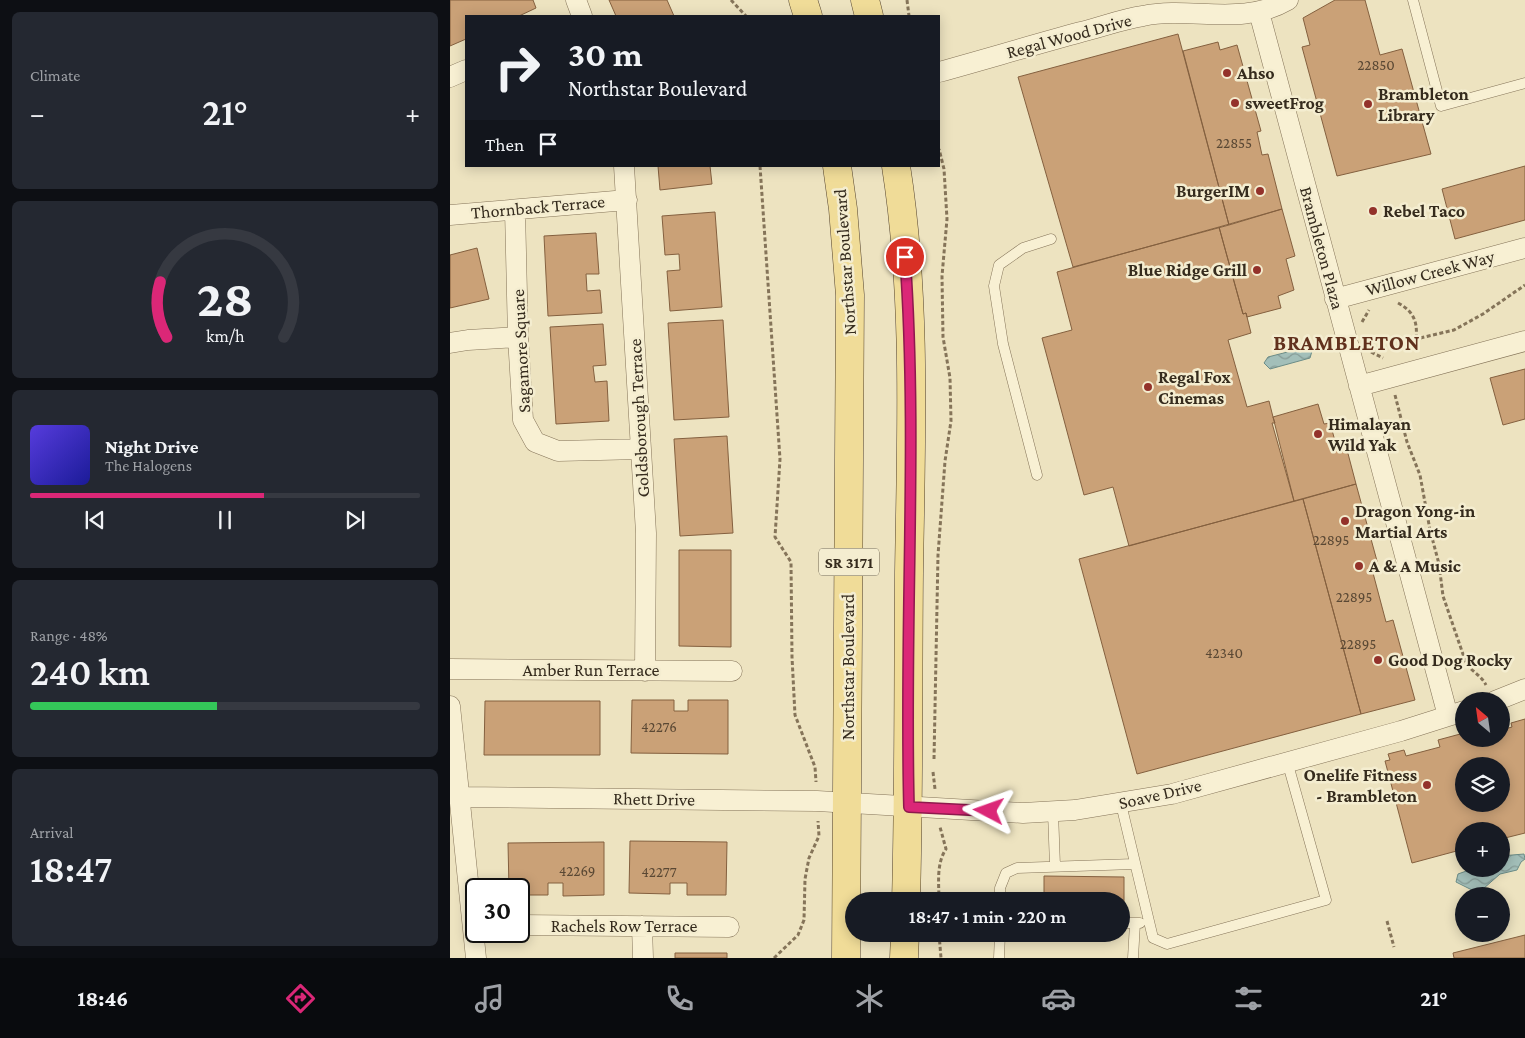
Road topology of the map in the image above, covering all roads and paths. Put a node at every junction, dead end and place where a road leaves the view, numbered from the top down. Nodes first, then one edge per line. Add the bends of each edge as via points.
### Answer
1 (576, 0) edge
2 (730, 0) edge
3 (803, 0) edge
4 (865, 0) edge
5 (907, 0) edge
6 (1288, 0) edge
7 (1413, 0) edge
8 (1259, 12) junction
9 (582, 15) edge
10 (745, 15) edge
11 (808, 15) edge
12 (868, 15) edge
13 (909, 15) edge
14 (465, 70) edge
15 (940, 72) edge
16 (450, 77) edge
17 (1525, 83) edge
18 (940, 153) edge
19 (624, 167) edge
20 (760, 167) edge
21 (837, 167) edge
22 (896, 167) edge
23 (627, 200) junction
24 (515, 210) junction
25 (450, 214) edge
26 (1051, 239) dead end
27 (1525, 248) edge
28 (1525, 285) edge
29 (1335, 299) junction
30 (1392, 302) dead end
31 (1371, 308) dead end
32 (1361, 327) dead end
33 (518, 337) junction
34 (1416, 339) junction
35 (1525, 341) edge
36 (450, 344) edge
37 (1367, 348) dead end
38 (1402, 355) dead end
39 (1391, 378) junction
40 (1359, 386) junction
41 (641, 448) junction
42 (1037, 475) dead end
43 (450, 669) edge
44 (645, 671) junction
45 (732, 671) dead end
46 (1525, 689) edge
47 (1490, 692) edge
48 (1510, 693) edge
49 (450, 706) edge
50 (1455, 711) edge
51 (1455, 714) edge
52 (1287, 761) junction
53 (460, 797) junction
54 (817, 802) junction
55 (847, 803) junction
56 (1121, 804) junction
57 (909, 807) junction
58 (937, 808) junction
59 (1053, 812) junction
60 (1134, 864) junction
61 (1055, 866) junction
62 (469, 878) edge
63 (906, 892) edge
64 (939, 892) edge
65 (1000, 892) edge
66 (1387, 921) dead end
67 (1130, 923) edge
68 (1134, 923) junction
69 (1149, 923) junction
70 (530, 925) edge
71 (642, 926) junction
72 (729, 927) dead end
73 (905, 942) edge
74 (940, 942) edge
75 (1000, 942) edge
76 (475, 943) edge
77 (1394, 947) dead end
78 (476, 958) edge
79 (643, 958) edge
80 (774, 958) edge
81 (846, 958) edge
82 (904, 958) edge
83 (941, 958) edge
84 (999, 958) edge
85 (1133, 958) edge

1 - 9 street
2 - 10 path
3 - 11 main road
4 - 12 main road
5 - 13 path
6 - 8 street, Regal Wood Drive
7 - 17 lane via 1441,106
8 - 15 street, Regal Wood Drive via 1236,16 1166,13 1143,16
8 - 29 street, Brambleton Plaza
14 - 16 street
18 - 58 path via 947,219 942,276 943,337 950,378 951,421 938,555 933,766
19 - 23 street, Goldsborough Terrace
20 - 54 path via 780,459 775,537 791,562 795,716 815,767
21 - 55 main road, Northstar Boulevard / SR 3171 via 844,209 850,296
22 - 57 main road via 902,202 910,331
23 - 24 street, Thornback Terrace
23 - 41 street, Goldsborough Terrace
24 - 25 street, Thornback Terrace
24 - 33 street, Sagamore Square
26 - 42 lane via 1023,248 999,265 994,286 1003,344
27 - 29 street, Willow Creek Way
28 - 34 path via 1454,330
29 - 40 street, Brambleton Plaza
30 - 34 path via 1407,308 1414,317 1418,328
31 - 32 path
33 - 36 street
33 - 41 street, Sagamore Square via 523,420 535,442 558,451
34 - 38 path
35 - 39 street
37 - 39 path via 1380,358 1386,358
39 - 40 street
39 - 47 path via 1407,442 1420,475 1443,596 1466,663 1481,676
40 - 50 street, Brambleton Plaza
41 - 44 street, Goldsborough Terrace via 646,533
43 - 44 street, Amber Run Terrace
44 - 45 street, Amber Run Terrace
46 - 48 street
49 - 53 street
51 - 52 street, Soave Drive
52 - 56 street, Soave Drive via 1172,794
52 - 69 lane via 1326,900 1167,944 1153,938
53 - 54 street, Rhett Drive
53 - 62 street
54 - 55 street, Rhett Drive
54 - 80 path via 819,836 809,858 805,879 804,920 798,935
55 - 57 street, Soave Drive
55 - 81 main road, Northstar Boulevard / SR 3171
56 - 59 street, Soave Drive
56 - 60 lane
57 - 58 street, Soave Drive
57 - 63 main road
58 - 59 street, Soave Drive
58 - 64 path via 946,849 939,870
59 - 61 lane
60 - 61 lane
60 - 69 lane
61 - 65 lane via 1017,868 1006,873
66 - 77 path
67 - 68 lane
68 - 69 lane
68 - 85 lane
70 - 71 street, Rachels Row Terrace
71 - 72 street, Rachels Row Terrace
71 - 79 street
73 - 82 main road
74 - 83 path
75 - 84 lane
76 - 78 street

